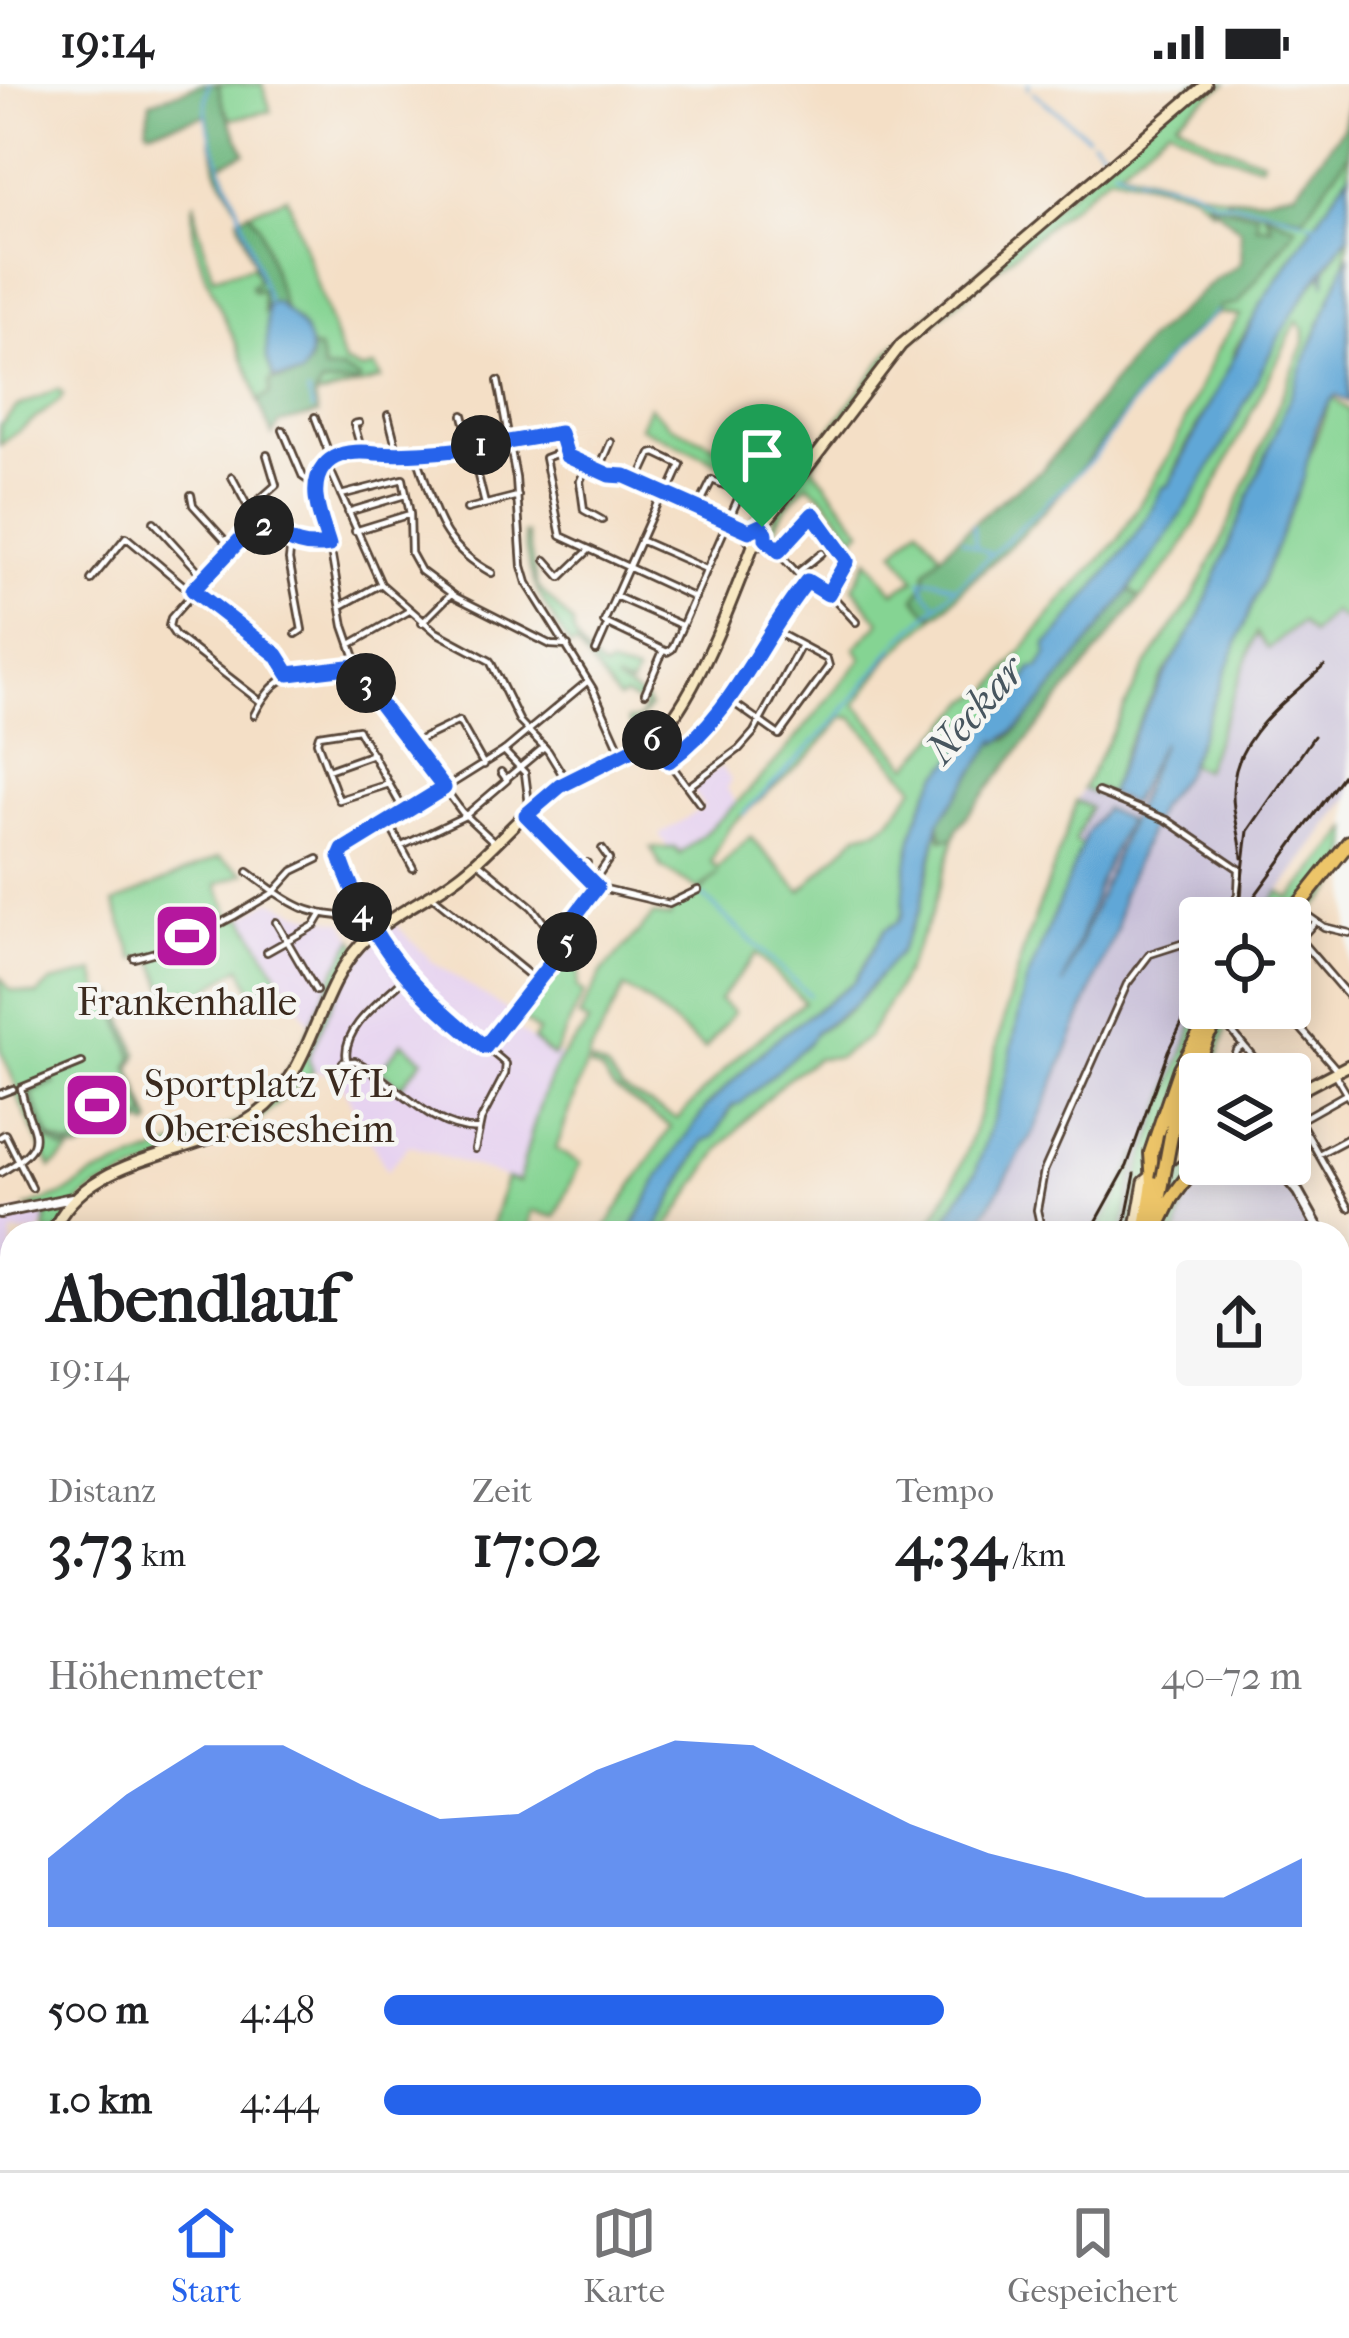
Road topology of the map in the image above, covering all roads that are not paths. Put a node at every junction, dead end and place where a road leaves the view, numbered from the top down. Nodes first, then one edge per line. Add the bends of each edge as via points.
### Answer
1 (1205, 84) edge
2 (498, 381) dead end
3 (463, 415) dead end
4 (388, 416) dead end
5 (315, 417) dead end
6 (359, 423) dead end
7 (283, 430) dead end
8 (510, 442) junction
9 (611, 442) dead end
10 (469, 447) junction
11 (362, 452) junction
12 (563, 452) junction
13 (267, 454) dead end
14 (398, 454) junction
15 (416, 454) junction
16 (329, 461) junction
17 (587, 465) junction
18 (599, 470) junction
19 (232, 477) dead end
20 (638, 482) junction
21 (316, 486) junction
22 (665, 494) junction
23 (191, 495) dead end
24 (341, 495) junction
25 (406, 495) junction
26 (518, 496) junction
27 (485, 504) junction
28 (250, 508) junction
29 (467, 508) dead end
30 (698, 508) junction
31 (347, 512) junction
32 (410, 514) junction
33 (602, 520) dead end
34 (154, 522) dead end
35 (729, 522) junction
36 (257, 524) junction
37 (762, 527) junction
38 (355, 531) junction
39 (749, 531) junction
40 (640, 540) junction
41 (760, 541) junction
42 (291, 544) junction
43 (329, 545) junction
44 (231, 548) junction
45 (589, 550) junction
46 (779, 551) junction
47 (822, 553) dead end
48 (546, 560) dead end
49 (628, 567) junction
50 (707, 570) junction
51 (492, 573) dead end
52 (797, 573) junction
53 (204, 577) junction
54 (92, 580) dead end
55 (807, 581) junction
56 (381, 584) junction
57 (192, 591) junction
58 (451, 594) junction
59 (828, 594) junction
60 (615, 596) junction
61 (695, 598) junction
62 (341, 606) junction
63 (409, 611) junction
64 (856, 622) dead end
65 (422, 623) junction
66 (608, 626) junction
67 (682, 626) junction
68 (773, 630) junction
69 (296, 634) dead end
70 (801, 644) junction
71 (348, 645) junction
72 (568, 646) junction
73 (596, 651) dead end
74 (662, 651) junction
75 (357, 666) junction
76 (289, 674) junction
77 (588, 681) junction
78 (645, 693) dead end
79 (731, 700) junction
80 (261, 702) junction
81 (254, 716) dead end
82 (760, 723) junction
83 (527, 731) junction
84 (652, 740) junction
85 (412, 743) junction
86 (544, 747) junction
87 (504, 751) junction
88 (373, 754) junction
89 (623, 756) junction
90 (669, 761) junction
91 (484, 765) junction
92 (519, 768) junction
93 (328, 770) junction
94 (501, 772) dead end
95 (506, 778) junction
96 (567, 782) junction
97 (389, 784) junction
98 (688, 787) junction
99 (444, 788) junction
100 (1100, 793) dead end
101 (700, 804) dead end
102 (530, 812) junction
103 (406, 814) junction
104 (465, 816) junction
105 (389, 824) junction
106 (1349, 842) edge
107 (495, 843) junction
108 (402, 845) junction
109 (602, 849) dead end
110 (1349, 854) edge
111 (318, 859) dead end
112 (476, 861) junction
113 (587, 863) dead end
114 (413, 868) dead end
115 (248, 872) dead end
116 (579, 872) junction
117 (595, 886) junction
118 (698, 890) dead end
119 (273, 893) junction
120 (431, 895) junction
121 (1237, 897) edge
122 (1309, 897) edge
123 (1310, 897) edge
124 (321, 915) junction
125 (364, 916) junction
126 (1311, 921) edge
127 (276, 922) dead end
128 (1315, 922) junction
129 (1311, 927) edge
130 (373, 933) junction
131 (1349, 933) edge
132 (286, 941) junction
133 (1179, 945) edge
134 (563, 948) junction
135 (267, 952) dead end
136 (1311, 953) edge
137 (134, 958) dead end
138 (406, 977) junction
139 (538, 982) junction
140 (316, 991) dead end
141 (1349, 997) edge
142 (1208, 1029) edge
143 (1209, 1029) edge
144 (1214, 1029) edge
145 (1232, 1029) edge
146 (1300, 1029) edge
147 (1243, 1045) junction
148 (485, 1047) junction
149 (1235, 1053) edge
150 (1250, 1053) edge
151 (347, 1060) junction
152 (82, 1063) dead end
153 (1349, 1065) edge
154 (339, 1072) dead end
155 (1336, 1072) junction
156 (1311, 1087) edge
157 (13, 1089) dead end
158 (0, 1094) edge
159 (1348, 1096) edge
160 (1177, 1108) junction
161 (1311, 1114) edge
162 (479, 1130) junction
163 (0, 1137) edge
164 (1349, 1138) edge
165 (1311, 1140) edge
166 (475, 1149) dead end
167 (1179, 1153) edge
168 (1319, 1154) junction
169 (19, 1163) junction
170 (0, 1173) edge
171 (1158, 1176) junction
172 (1182, 1185) edge
173 (1292, 1185) edge
174 (32, 1188) dead end
175 (1349, 1189) edge
176 (1341, 1193) junction
177 (72, 1198) junction
178 (48, 1203) junction
179 (1349, 1208) edge
180 (0, 1213) edge
181 (61, 1213) junction
182 (57, 1221) edge
183 (1039, 1221) edge
184 (1137, 1221) edge
185 (1152, 1221) edge
186 (1158, 1221) edge
187 (1315, 1221) edge

1 - 37 main road via 901,344
2 - 8 street
3 - 10 street
4 - 14 street
5 - 16 street
6 - 11 street
7 - 21 street via 303,477
8 - 10 street
8 - 12 street via 560,433
8 - 26 street
9 - 18 street
10 - 15 street
10 - 27 street
11 - 14 street
11 - 16 street
12 - 17 street
12 - 45 street via 545,458 557,531
13 - 28 street via 276,482
14 - 15 street
15 - 51 street via 442,531
16 - 21 street
16 - 24 street
17 - 18 street
17 - 33 street via 583,507
18 - 20 street
19 - 28 street
20 - 22 street
20 - 22 street via 652,453 680,464
21 - 43 street
22 - 30 street
22 - 40 street
23 - 44 street
24 - 25 street via 403,480
24 - 31 street
25 - 31 street
25 - 32 street
26 - 27 street
26 - 72 street via 527,584
27 - 29 street
28 - 36 street
30 - 35 street
30 - 35 street via 712,480 741,492
31 - 38 street
32 - 38 street
32 - 58 street via 413,561
34 - 53 street
35 - 39 street
35 - 50 street
36 - 42 street
36 - 44 street
37 - 39 main road
37 - 41 main road
38 - 56 street
39 - 41 main road
40 - 49 street
40 - 50 street
41 - 46 street
41 - 84 main road via 681,704
42 - 43 street
42 - 69 street via 302,629
43 - 62 street
44 - 53 street
45 - 48 street via 561,578
45 - 49 street
46 - 52 street
46 - 59 street via 815,515 847,559
47 - 52 street
49 - 60 street
49 - 61 street
50 - 61 street
52 - 55 street
53 - 57 street
54 - 57 street via 126,537
55 - 59 street
55 - 68 street
56 - 62 street
56 - 63 street
57 - 76 street via 277,655
57 - 80 street via 170,626 175,635
58 - 65 street
58 - 72 street
59 - 64 street
60 - 66 street
60 - 67 street
61 - 67 street
62 - 71 street
63 - 65 street
63 - 71 street
65 - 83 street via 490,661
66 - 73 street
66 - 74 street
67 - 74 street via 671,651
68 - 70 street
68 - 79 street
70 - 82 street
70 - 82 street via 830,664 778,736
71 - 75 street
72 - 77 street
74 - 78 street
75 - 76 street
75 - 85 street
76 - 80 street
77 - 83 street
77 - 89 street
79 - 82 street
79 - 90 street
80 - 81 street
82 - 98 street
83 - 86 street
83 - 87 street
84 - 89 main road
84 - 90 street
85 - 91 street via 459,721
85 - 99 street
86 - 92 street
86 - 96 street
87 - 91 street
87 - 92 street
88 - 93 street
88 - 93 street via 356,728 320,734
88 - 97 street
89 - 96 main road
90 - 98 street
91 - 99 street
92 - 95 street
92 - 102 street
93 - 97 street via 341,801
94 - 95 street
95 - 104 street
96 - 102 main road
97 - 103 street
98 - 101 street
99 - 103 street
99 - 104 street
100 - 121 street via 1162,818 1239,869
102 - 107 main road
102 - 116 street
103 - 105 street
104 - 107 street
104 - 108 street
105 - 108 street
105 - 125 street via 341,852
106 - 122 highway
107 - 112 main road
108 - 114 street
109 - 117 street via 609,859
110 - 123 highway
111 - 119 street
112 - 120 main road
112 - 134 street via 532,907
113 - 116 street
115 - 119 street
116 - 117 street
117 - 118 street via 670,904
117 - 134 street via 567,926 571,938
119 - 124 street
119 - 137 street via 190,940
120 - 130 main road
120 - 139 street
124 - 125 street
124 - 132 street
125 - 130 street
126 - 128 street
127 - 132 street
128 - 129 street
128 - 131 street
130 - 138 street
130 - 177 main road via 332,986 290,1077 267,1106 238,1126 101,1177
132 - 135 street
132 - 140 street
133 - 183 street via 1150,954 1127,984 1039,1185
134 - 139 street
136 - 141 street
138 - 148 street
138 - 151 street via 356,1027
139 - 148 street
142 - 171 highway via 1180,1067 1150,1154
143 - 160 highway via 1191,1055
144 - 160 highway
145 - 147 street
146 - 155 street
147 - 149 street
147 - 150 street
148 - 162 street via 507,1071
151 - 154 street
151 - 162 street via 445,1121
152 - 169 street via 21,1088 35,1138
153 - 155 main road
155 - 156 main road
155 - 159 street
157 - 158 street
159 - 161 street
160 - 171 highway, bridge
162 - 166 street
163 - 169 street
164 - 168 street
165 - 168 street
167 - 171 main road
168 - 176 street
169 - 170 street
169 - 174 street
171 - 184 main road via 1141,1189
171 - 185 highway
172 - 186 highway
173 - 187 street
175 - 176 street
176 - 179 street
177 - 178 street
177 - 181 main road
178 - 180 street
178 - 181 street
181 - 182 main road

